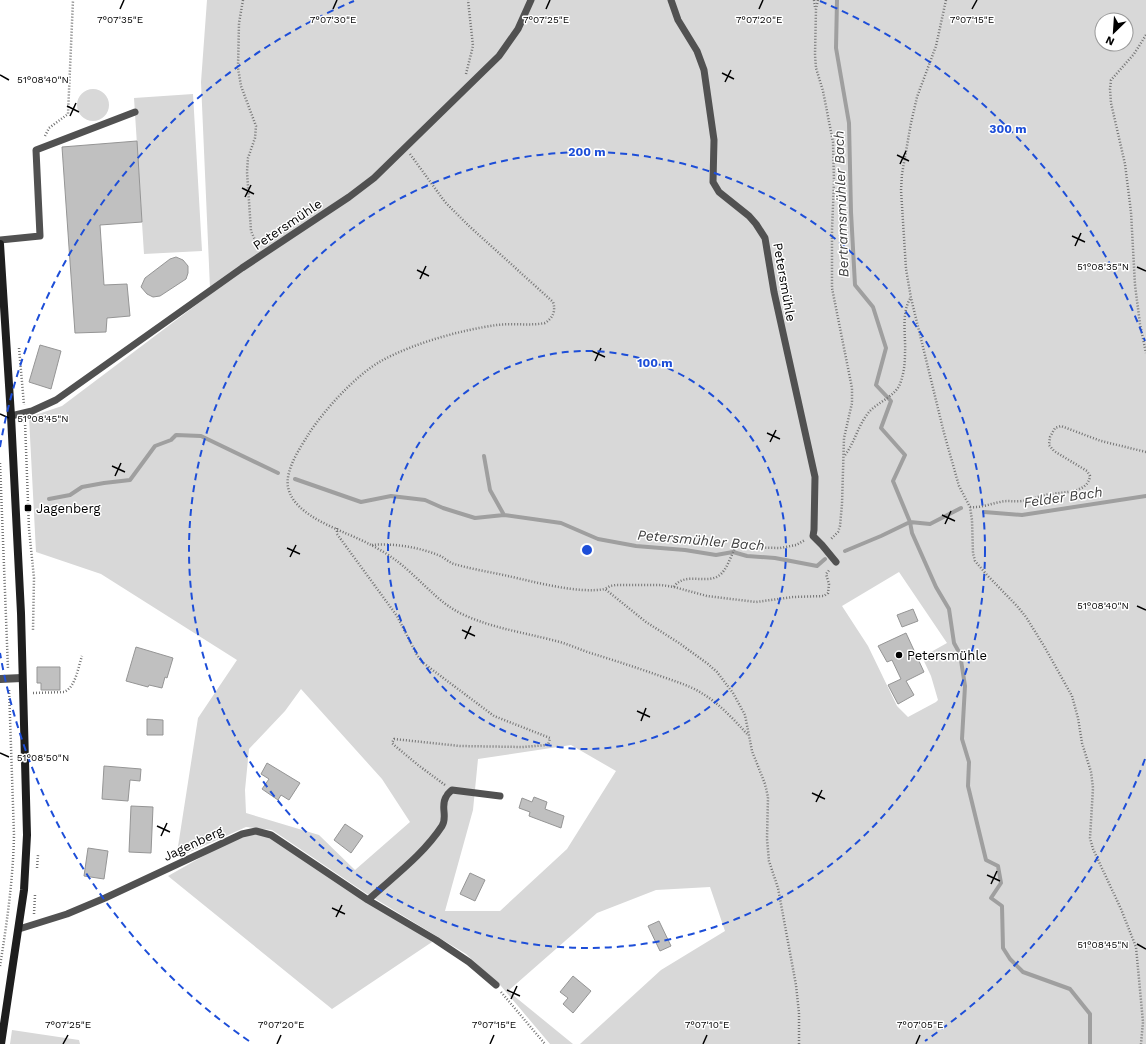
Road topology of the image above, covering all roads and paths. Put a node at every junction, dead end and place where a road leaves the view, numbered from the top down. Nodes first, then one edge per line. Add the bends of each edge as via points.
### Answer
1 (73, 0) edge
2 (243, 0) edge
3 (468, 0) edge
4 (531, 0) edge
5 (671, 0) edge
6 (814, 0) edge
7 (818, 0) edge
8 (946, 0) edge
9 (816, 9) junction
10 (1146, 35) edge
11 (464, 78) dead end
12 (135, 112) dead end
13 (405, 148) junction
14 (36, 150) junction
15 (0, 240) edge
16 (0, 244) edge
17 (261, 255) junction
18 (910, 298) junction
19 (1146, 353) edge
20 (11, 416) junction
21 (1146, 452) edge
22 (844, 455) junction
23 (0, 463) edge
24 (970, 508) junction
25 (337, 528) junction
26 (813, 536) junction
27 (372, 545) junction
28 (822, 545) junction
29 (836, 562) joint
30 (674, 587) junction
31 (604, 590) junction
32 (82, 656) dead end
33 (22, 678) junction
34 (0, 679) edge
35 (9, 679) junction
36 (33, 693) dead end
37 (748, 735) junction
38 (452, 790) junction
39 (500, 796) dead end
40 (368, 900) junction
41 (19, 929) junction
42 (0, 966) edge
43 (496, 985) joint
44 (1, 1044) edge
45 (545, 1044) edge
46 (799, 1044) edge
47 (1141, 1044) edge

1 - 14 path via 68,114 49,128
2 - 17 path via 238,29 238,68 241,86 256,126 248,158 248,184 251,231
3 - 11 path via 473,46
4 - 13 lane, Petersmühle via 518,29 499,56
5 - 26 lane, Petersmühle via 678,20 697,51 704,70 714,140 713,182 719,192 749,216 765,238 774,292 815,477
6 - 9 path
7 - 9 path
8 - 18 path via 936,46 917,97 902,174 906,269
9 - 22 path via 816,68 832,142 832,288 852,388 851,408 844,438
10 - 19 path via 1134,54 1111,80 1110,89 1110,103 1126,164 1135,285
12 - 14 lane
13 - 17 lane, Petersmühle via 374,178 349,197
13 - 25 path via 445,202 553,302 554,311 545,323 479,328 408,349 366,371 348,388 318,420 302,446 288,477 288,486 296,503 320,521
14 - 15 lane via 40,236
16 - 20 main road
17 - 20 lane, Petersmühle via 56,400 32,411
18 - 22 path via 905,317 905,358 900,386 868,414 856,433 851,448
18 - 24 path via 959,486
20 - 33 main road
21 - 24 path via 1101,441 1061,426 1055,428 1049,445 1054,451 1087,471 1090,476 1087,484 1063,493
22 - 28 path via 840,526 835,536
23 - 35 path
24 - 47 path via 975,561 1026,618 1072,696 1091,772 1093,788 1090,838 1136,947 1143,1022
25 - 27 path
25 - 38 path via 337,534 397,616 422,662 494,716 550,738 548,746 522,748 453,746 394,739 394,745
26 - 28 lane
26 - 30 path via 786,547 737,547 721,575 707,579 687,579
27 - 31 path via 385,544 430,552 454,564 546,584 584,590
27 - 37 path via 398,562 452,609 467,616 517,632 554,640 674,681 704,694
28 - 29 lane
29 - 30 path via 826,574 829,589 824,596 756,602 707,596
30 - 31 path via 616,585
31 - 37 path via 717,672 740,705 747,721
32 - 36 path via 75,679 67,690
33 - 35 street
33 - 41 main road via 27,835
34 - 35 street
35 - 42 path via 14,835 12,887
37 - 46 path via 768,797 769,861 778,888 796,984
38 - 39 lane
38 - 40 lane via 445,797 445,819 433,839
40 - 41 lane, Jagenberg via 271,835 256,831 242,834 67,914
40 - 43 lane, Jagenberg via 436,940 469,962
41 - 44 main road
43 - 45 path

